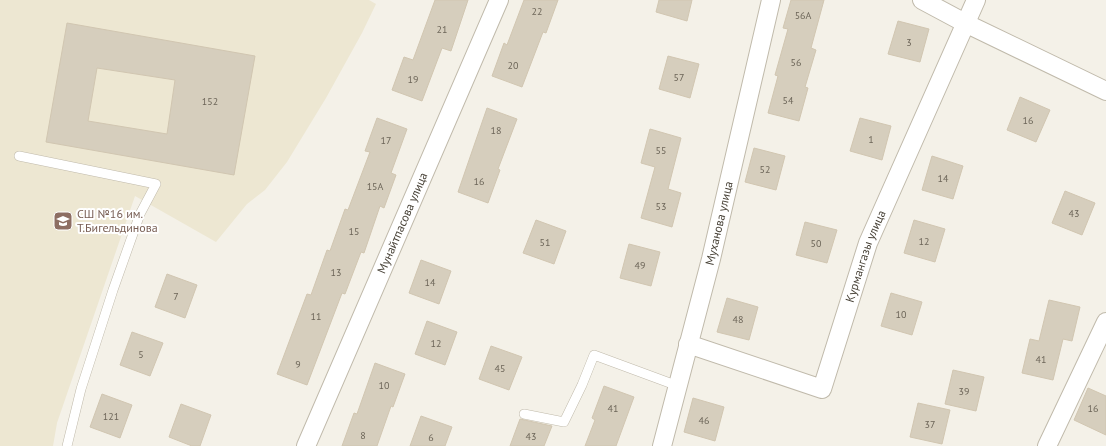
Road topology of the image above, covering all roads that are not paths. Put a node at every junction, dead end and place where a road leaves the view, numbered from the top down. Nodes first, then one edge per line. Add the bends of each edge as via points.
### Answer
1 (499, 0) edge
2 (772, 0) edge
3 (922, 0) edge
4 (976, 0) edge
5 (965, 23) junction
6 (1106, 91) edge
7 (19, 156) dead end
8 (1106, 322) edge
9 (688, 344) junction
10 (678, 386) junction
11 (524, 414) dead end
12 (67, 446) edge
13 (306, 446) edge
14 (662, 446) edge
15 (1046, 446) edge

1 - 13 street, Мунайтпасова улица
2 - 9 street, Муханова улица
3 - 5 street
4 - 5 street, Курмангазы улица
5 - 6 street
5 - 9 street, Курмангазы улица via 868,243 822,389
7 - 12 lane via 156,184 140,214 113,290
8 - 15 street
9 - 10 street, Муханова улица
10 - 11 lane via 594,355 564,422
10 - 14 street, Муханова улица

